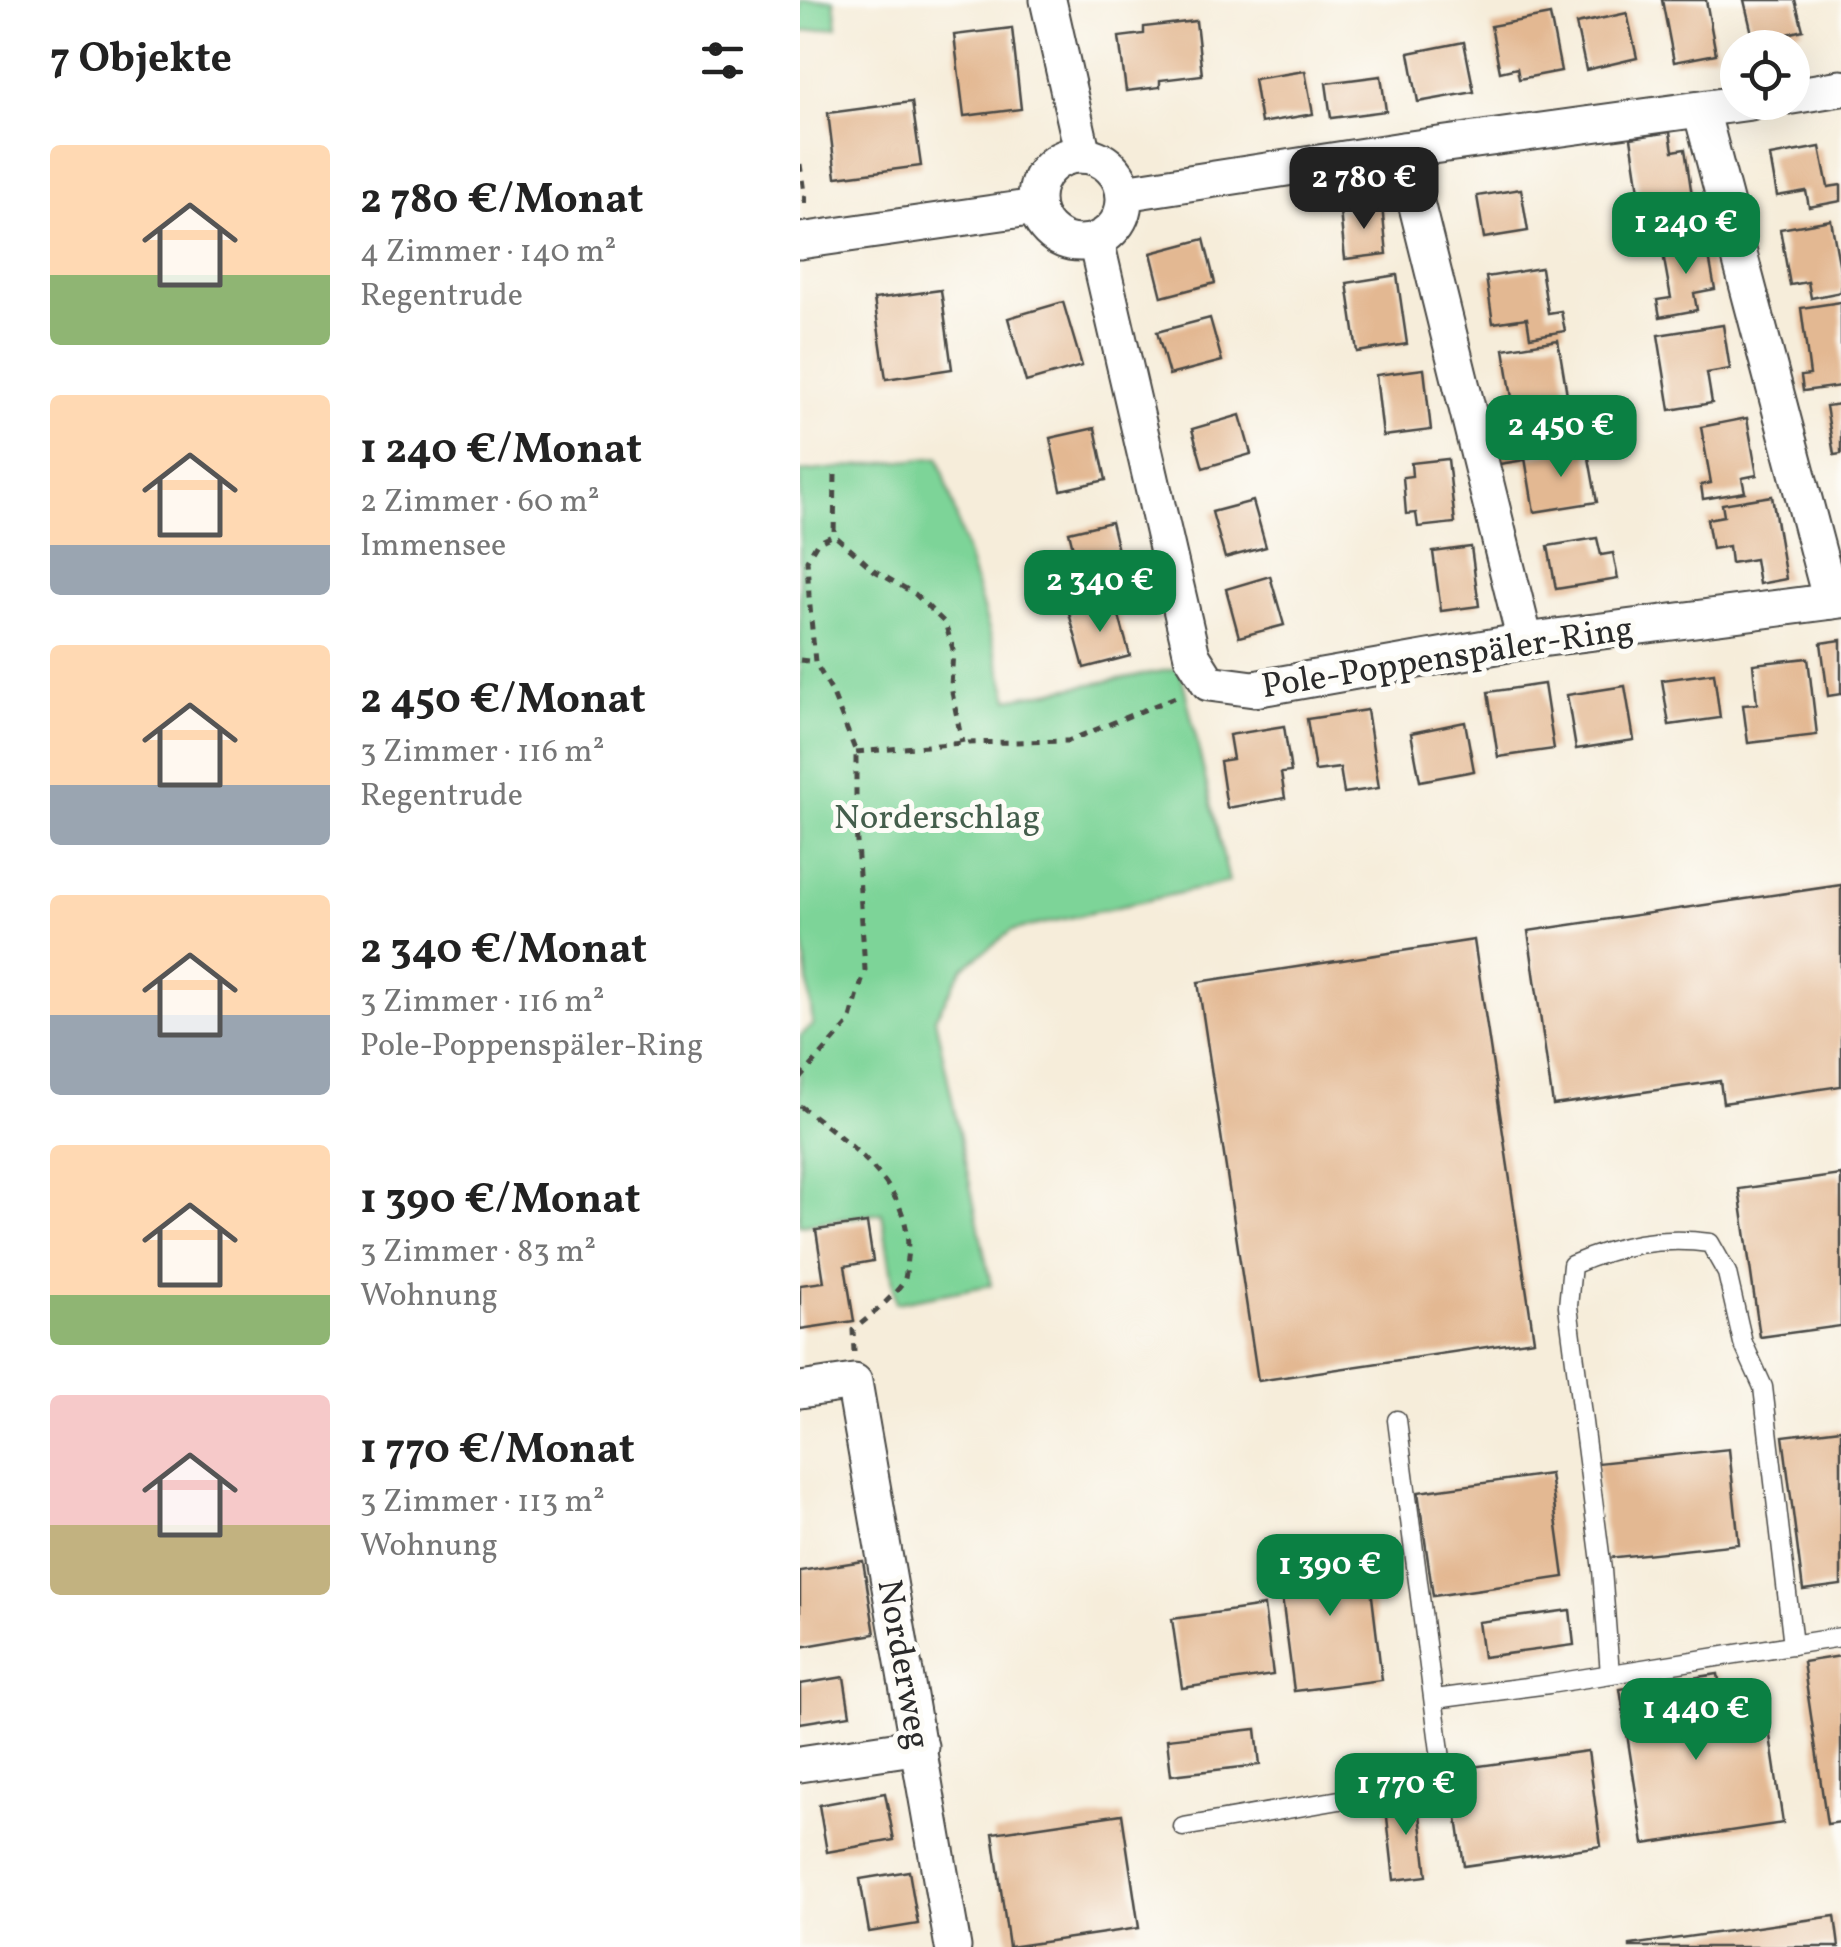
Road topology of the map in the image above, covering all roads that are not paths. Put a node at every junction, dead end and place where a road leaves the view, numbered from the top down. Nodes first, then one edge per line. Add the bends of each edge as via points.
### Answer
1 (1048, 0) edge
2 (1841, 88) edge
3 (1810, 93) edge
4 (1720, 107) edge
5 (1701, 110) junction
6 (1403, 150) junction
7 (1083, 155) junction
8 (1124, 193) junction
9 (1036, 207) junction
10 (806, 240) edge
11 (1096, 241) junction
12 (1836, 600) edge
13 (1525, 642) junction
14 (800, 1390) edge
15 (1397, 1420) dead end
16 (1841, 1637) edge
17 (1792, 1644) junction
18 (1610, 1674) junction
19 (1435, 1698) junction
20 (920, 1746) junction
21 (800, 1764) edge
22 (1183, 1827) dead end
23 (954, 1947) edge

1 - 7 street
2 - 3 street
4 - 5 street
5 - 6 street
5 - 12 street
6 - 8 street
6 - 13 street
7 - 8 street via 1110,167
7 - 9 street via 1047,169
8 - 11 street via 1118,222
9 - 10 street
9 - 11 street via 1058,238
11 - 13 street, Pole-Poppenspäler-Ring via 1192,656 1209,683 1254,689
12 - 13 street, Pole-Poppenspäler-Ring
14 - 20 street, Norderweg via 854,1382
15 - 19 lane
16 - 17 lane
17 - 18 lane
17 - 18 lane via 1763,1386 1743,1343 1727,1273 1710,1243 1675,1238 1611,1248 1572,1265 1568,1306
18 - 19 lane
19 - 22 lane via 1444,1782
20 - 21 street
20 - 23 street, Norderweg

